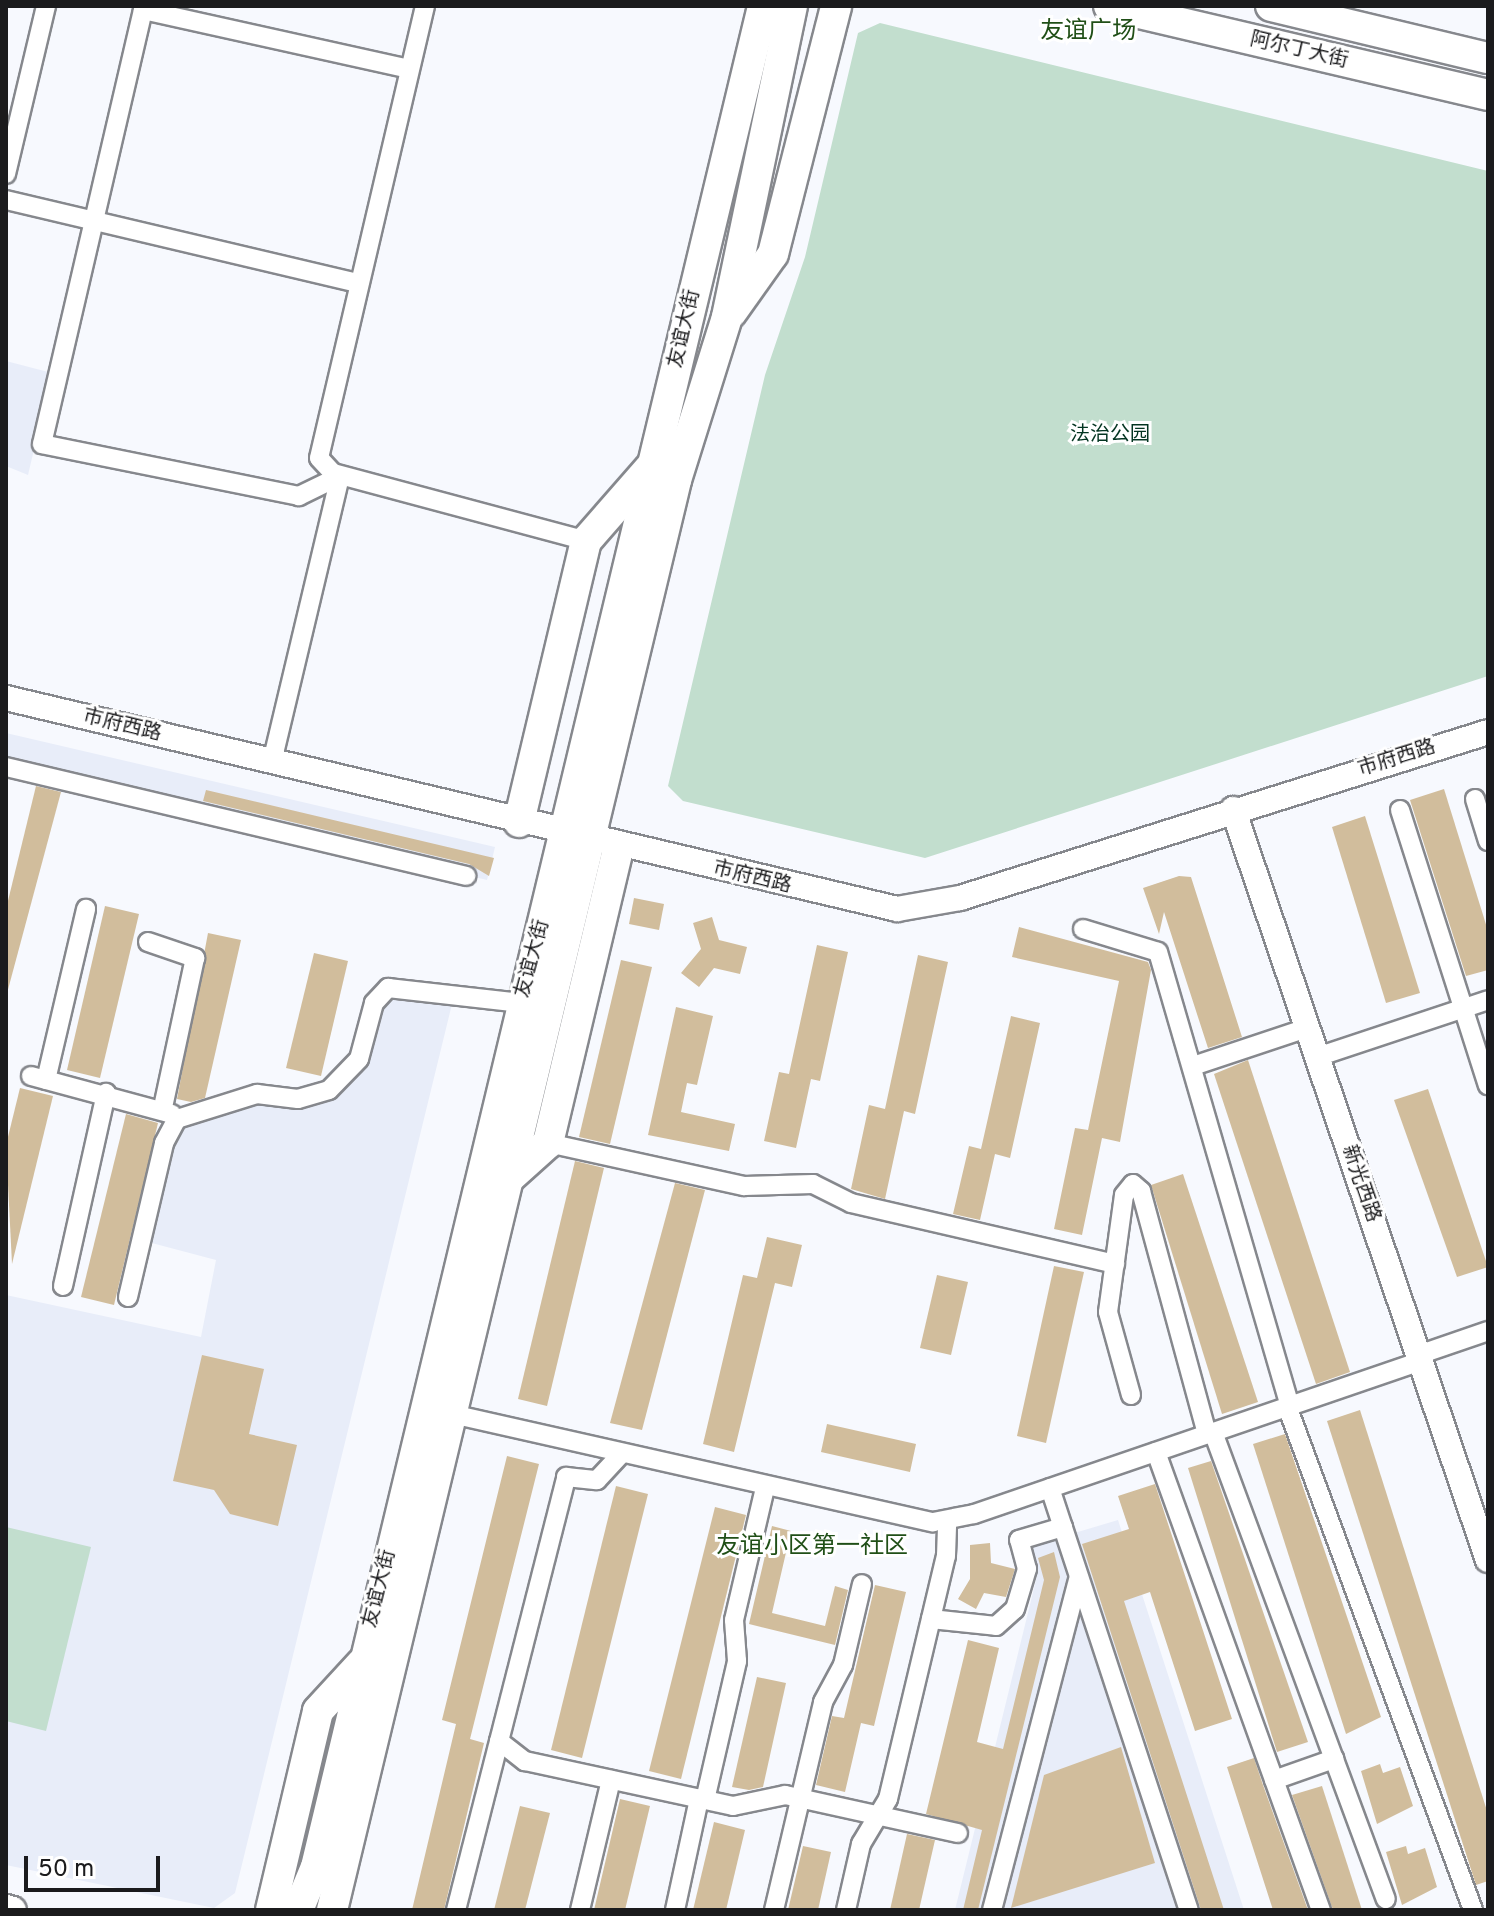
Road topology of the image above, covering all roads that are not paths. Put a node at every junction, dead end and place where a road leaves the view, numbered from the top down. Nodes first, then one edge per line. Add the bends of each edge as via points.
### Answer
1 (46, 6) edge
2 (425, 6) edge
3 (763, 6) edge
4 (792, 6) edge
5 (836, 6) edge
6 (1109, 6) edge
7 (1271, 6) edge
8 (1488, 58) edge
9 (409, 69) junction
10 (1488, 95) edge
11 (11, 130) edge
12 (6, 174) edge
13 (6, 200) edge
14 (91, 221) junction
15 (358, 283) junction
16 (727, 317) junction
17 (653, 464) junction
18 (340, 476) junction
19 (586, 541) junction
20 (6, 698) edge
21 (1488, 732) edge
22 (272, 762) junction
23 (6, 767) edge
24 (1475, 799) dead end
25 (1233, 809) junction
26 (1400, 810) dead end
27 (519, 822) junction
28 (592, 840) junction
29 (1488, 841) edge
30 (466, 876) dead end
31 (86, 909) dead end
32 (1083, 929) dead end
33 (148, 942) dead end
34 (1488, 1000) edge
35 (521, 1003) junction
36 (1463, 1009) junction
37 (1307, 1028) junction
38 (1317, 1057) junction
39 (1196, 1065) junction
40 (1488, 1085) edge
41 (106, 1093) junction
42 (170, 1113) junction
43 (548, 1143) junction
44 (509, 1178) junction
45 (1115, 1264) junction
46 (63, 1286) dead end
47 (128, 1297) dead end
48 (1488, 1331) edge
49 (1419, 1358) junction
50 (1131, 1395) dead end
51 (1288, 1406) junction
52 (452, 1414) junction
53 (1210, 1433) junction
54 (1156, 1452) junction
55 (621, 1454) junction
56 (765, 1488) junction
57 (1050, 1488) junction
58 (947, 1520) junction
59 (1063, 1527) junction
60 (1488, 1560) edge
61 (1079, 1577) junction
62 (862, 1584) dead end
63 (931, 1619) junction
64 (362, 1662) junction
65 (499, 1741) junction
66 (1334, 1759) junction
67 (611, 1780) junction
68 (1274, 1780) junction
69 (800, 1798) junction
70 (702, 1799) junction
71 (883, 1814) junction
72 (958, 1833) dead end
73 (328, 1872) junction
74 (1386, 1899) dead end
75 (6, 1908) edge
76 (13, 1910) edge
77 (271, 1910) edge
78 (298, 1910) edge
79 (332, 1910) edge
80 (456, 1910) edge
81 (580, 1910) edge
82 (675, 1910) edge
83 (774, 1910) edge
84 (846, 1910) edge
85 (992, 1910) edge
86 (1189, 1910) edge
87 (1321, 1910) edge
88 (1473, 1910) edge

1 - 11 street
2 - 9 street
3 - 17 main road, 友谊大街
4 - 16 main road, 友谊大街
5 - 16 main road via 773,254
6 - 10 main road, 阿尔丁大街
7 - 8 main road, 阿尔丁大街
9 - 14 street via 143,10
9 - 15 street
11 - 12 street
13 - 14 street
14 - 15 street
14 - 18 street via 42,444 299,496
15 - 18 street via 318,450 322,464
16 - 28 main road, 友谊大街 via 676,480
17 - 19 main road
17 - 28 main road, 友谊大街
18 - 19 street
18 - 22 street
19 - 27 main road
20 - 22 street, 市府西路
21 - 25 street, 市府西路
22 - 27 street, 市府西路
23 - 30 street
24 - 29 street
25 - 28 street, 市府西路 via 912,909 853,903
25 - 37 street, 新光西路
26 - 36 street
27 - 28 street, 市府西路
28 - 35 main road, 友谊大街
28 - 43 main road
28 - 44 main road, 友谊大街
31 - 41 street via 39,1078
32 - 39 street via 1158,952
33 - 42 street via 195,958
34 - 36 street
35 - 42 street via 388,988 374,1003 359,1059 329,1090 298,1099 257,1094
35 - 64 main road, 友谊大街
36 - 38 street
36 - 40 street
37 - 38 street, 新光西路
37 - 39 street
38 - 49 street, 新光西路
39 - 51 street
41 - 42 street
41 - 46 street
42 - 47 street
43 - 44 main road
43 - 45 street via 744,1186 813,1184 851,1203
44 - 52 main road, 友谊大街
45 - 50 street via 1108,1326
45 - 53 street via 1124,1195 1136,1184
48 - 49 street
49 - 51 street
49 - 60 street, 新光西路
51 - 53 street
51 - 88 street
52 - 55 street
52 - 73 main road, 友谊大街
53 - 54 street
53 - 66 street
54 - 57 street
54 - 68 street
55 - 56 street
55 - 65 street via 597,1480 566,1477
56 - 58 street via 897,1519
56 - 70 street via 734,1620 737,1661
57 - 58 street
57 - 59 street
58 - 63 street
59 - 61 street
59 - 63 street via 1019,1540 1027,1569 1015,1609 996,1626
61 - 85 street
61 - 86 street
62 - 69 street
63 - 71 street
64 - 73 main road, 友谊大街
64 - 77 main road via 318,1711
65 - 67 street via 525,1761
65 - 80 street
66 - 68 street
66 - 74 street
67 - 70 street
67 - 81 street
68 - 87 street
69 - 70 street via 740,1806
69 - 71 street
69 - 83 street
70 - 82 street
71 - 72 street
71 - 84 street via 861,1844
73 - 78 main road, 友谊大街
73 - 79 main road, 友谊大街
75 - 76 main road

